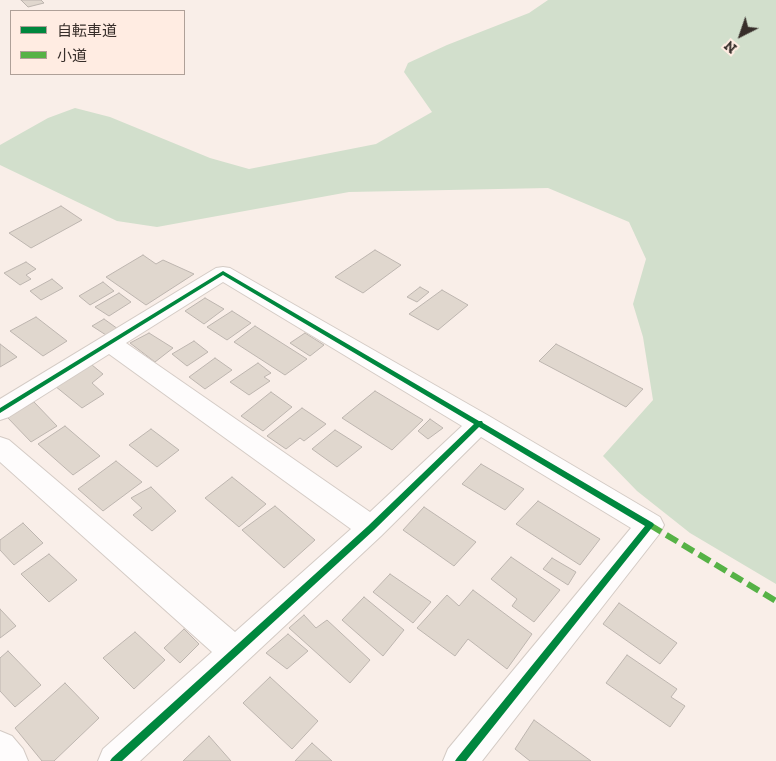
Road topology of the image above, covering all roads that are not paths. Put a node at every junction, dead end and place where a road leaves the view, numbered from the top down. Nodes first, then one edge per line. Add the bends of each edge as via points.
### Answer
1 (110, 343) junction
2 (0, 410) edge
3 (480, 423) junction
4 (0, 447) edge
5 (371, 528) junction
6 (235, 652) junction
7 (0, 748) edge
8 (11, 761) edge
9 (115, 761) edge
10 (460, 761) edge

1 - 2 street
1 - 3 street via 223,273
1 - 5 street
3 - 5 street
3 - 10 street via 650,525
4 - 6 street
5 - 6 street
6 - 9 street
7 - 8 street

